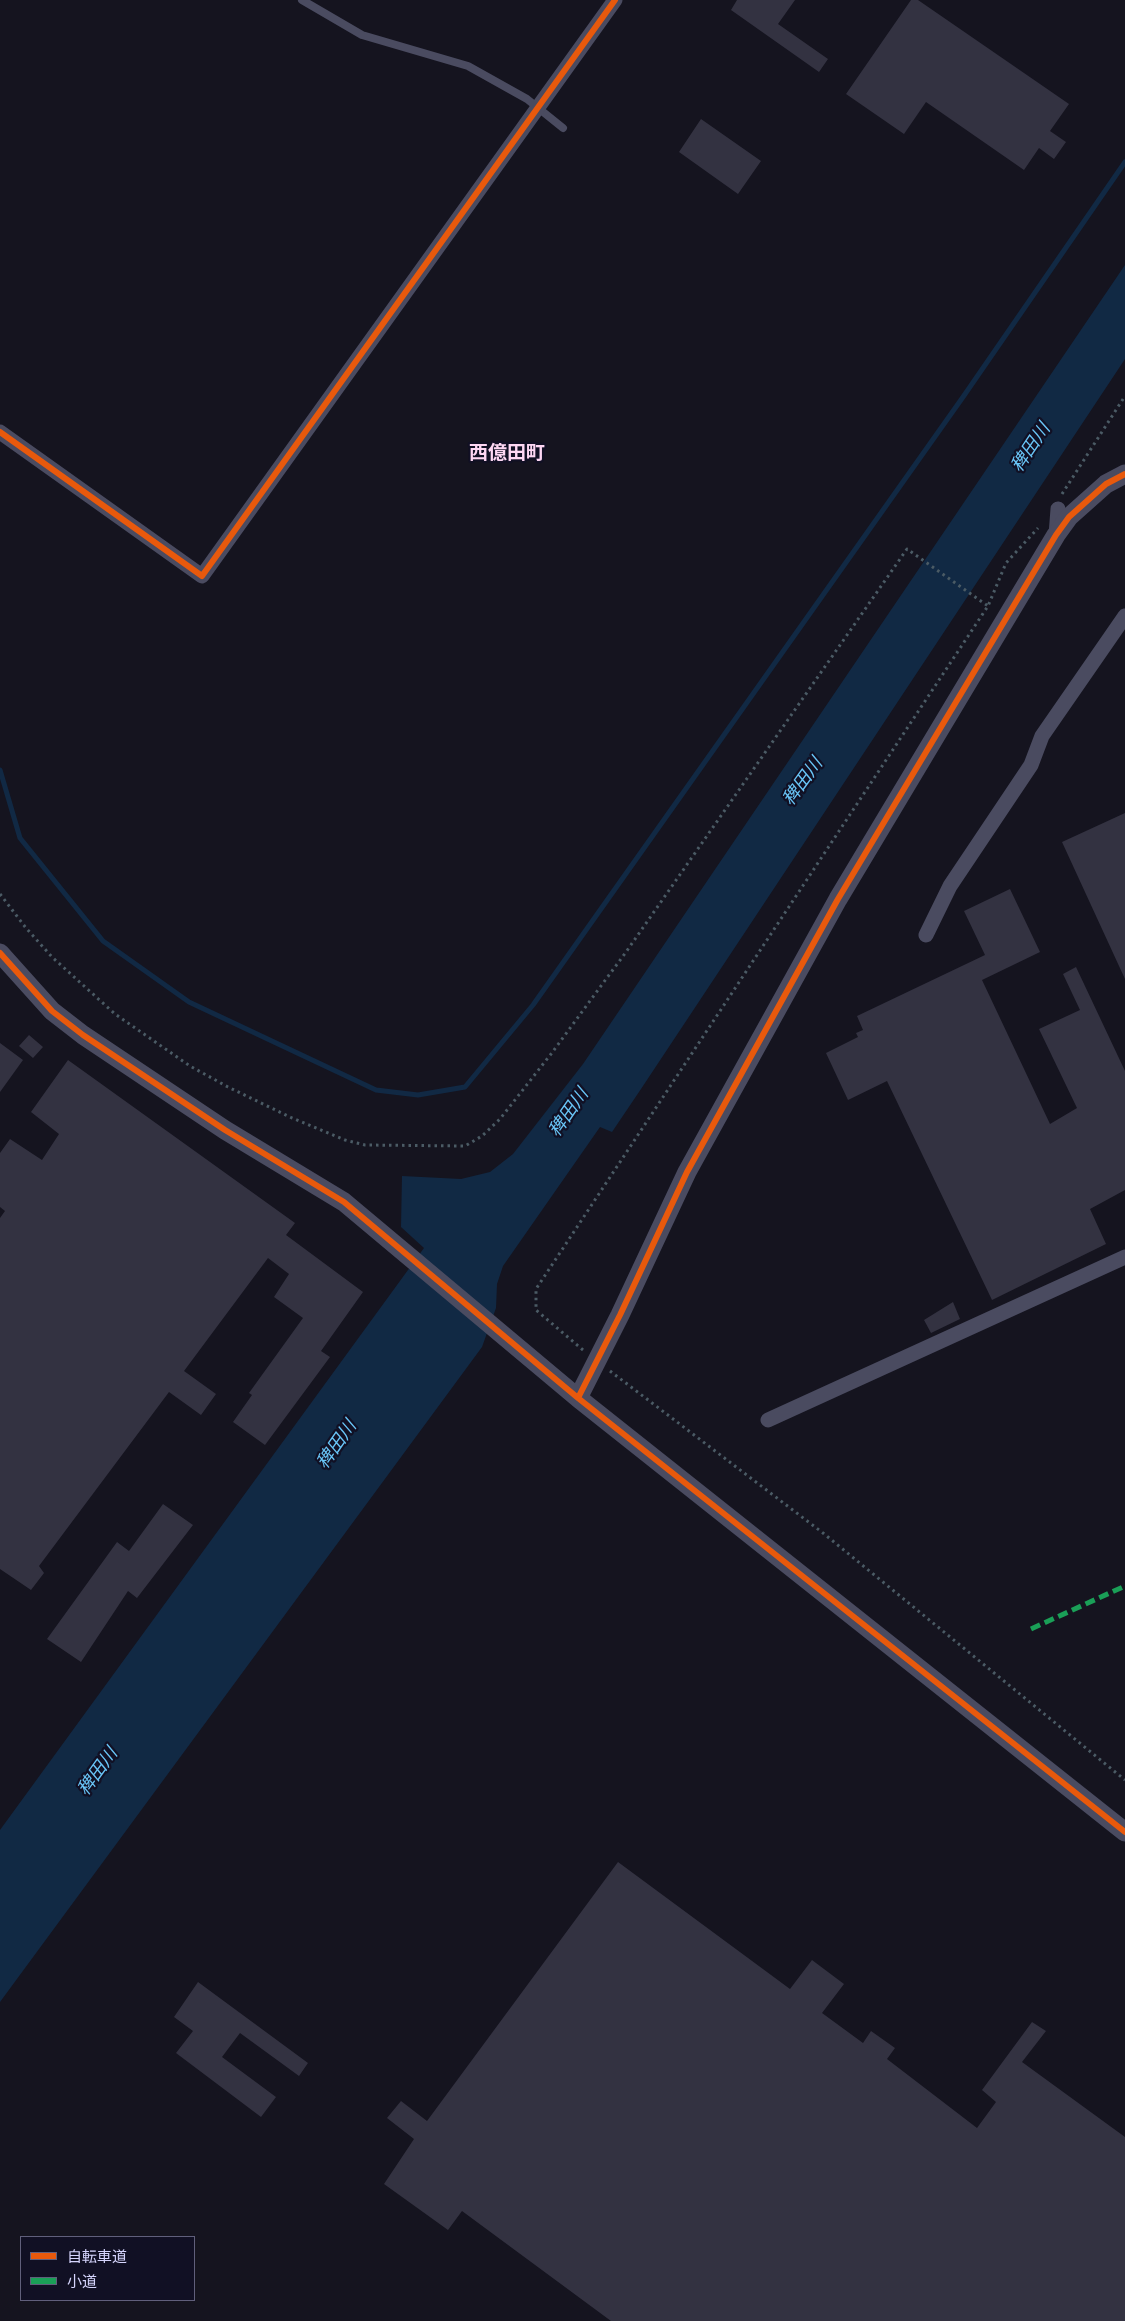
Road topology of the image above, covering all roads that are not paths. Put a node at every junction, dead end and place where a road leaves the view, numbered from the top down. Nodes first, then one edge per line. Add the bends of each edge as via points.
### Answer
1 (302, 0) edge
2 (615, 0) edge
3 (539, 109) junction
4 (563, 128) dead end
5 (0, 432) edge
6 (1125, 474) edge
7 (1058, 509) road end
8 (1056, 536) junction
9 (1125, 616) edge
10 (926, 935) dead end
11 (0, 953) edge
12 (1125, 1256) edge
13 (578, 1398) junction
14 (768, 1420) dead end
15 (1125, 1832) edge

1 - 3 lane via 362,35 468,66
2 - 3 street
3 - 4 lane
3 - 5 street via 202,576
6 - 8 street via 1106,484 1069,517
7 - 8 street
8 - 13 street via 838,899 687,1172
9 - 10 street via 1042,736 1026,773 950,886
11 - 13 street via 52,1011 83,1035 225,1130 344,1202
12 - 14 street
13 - 15 street

